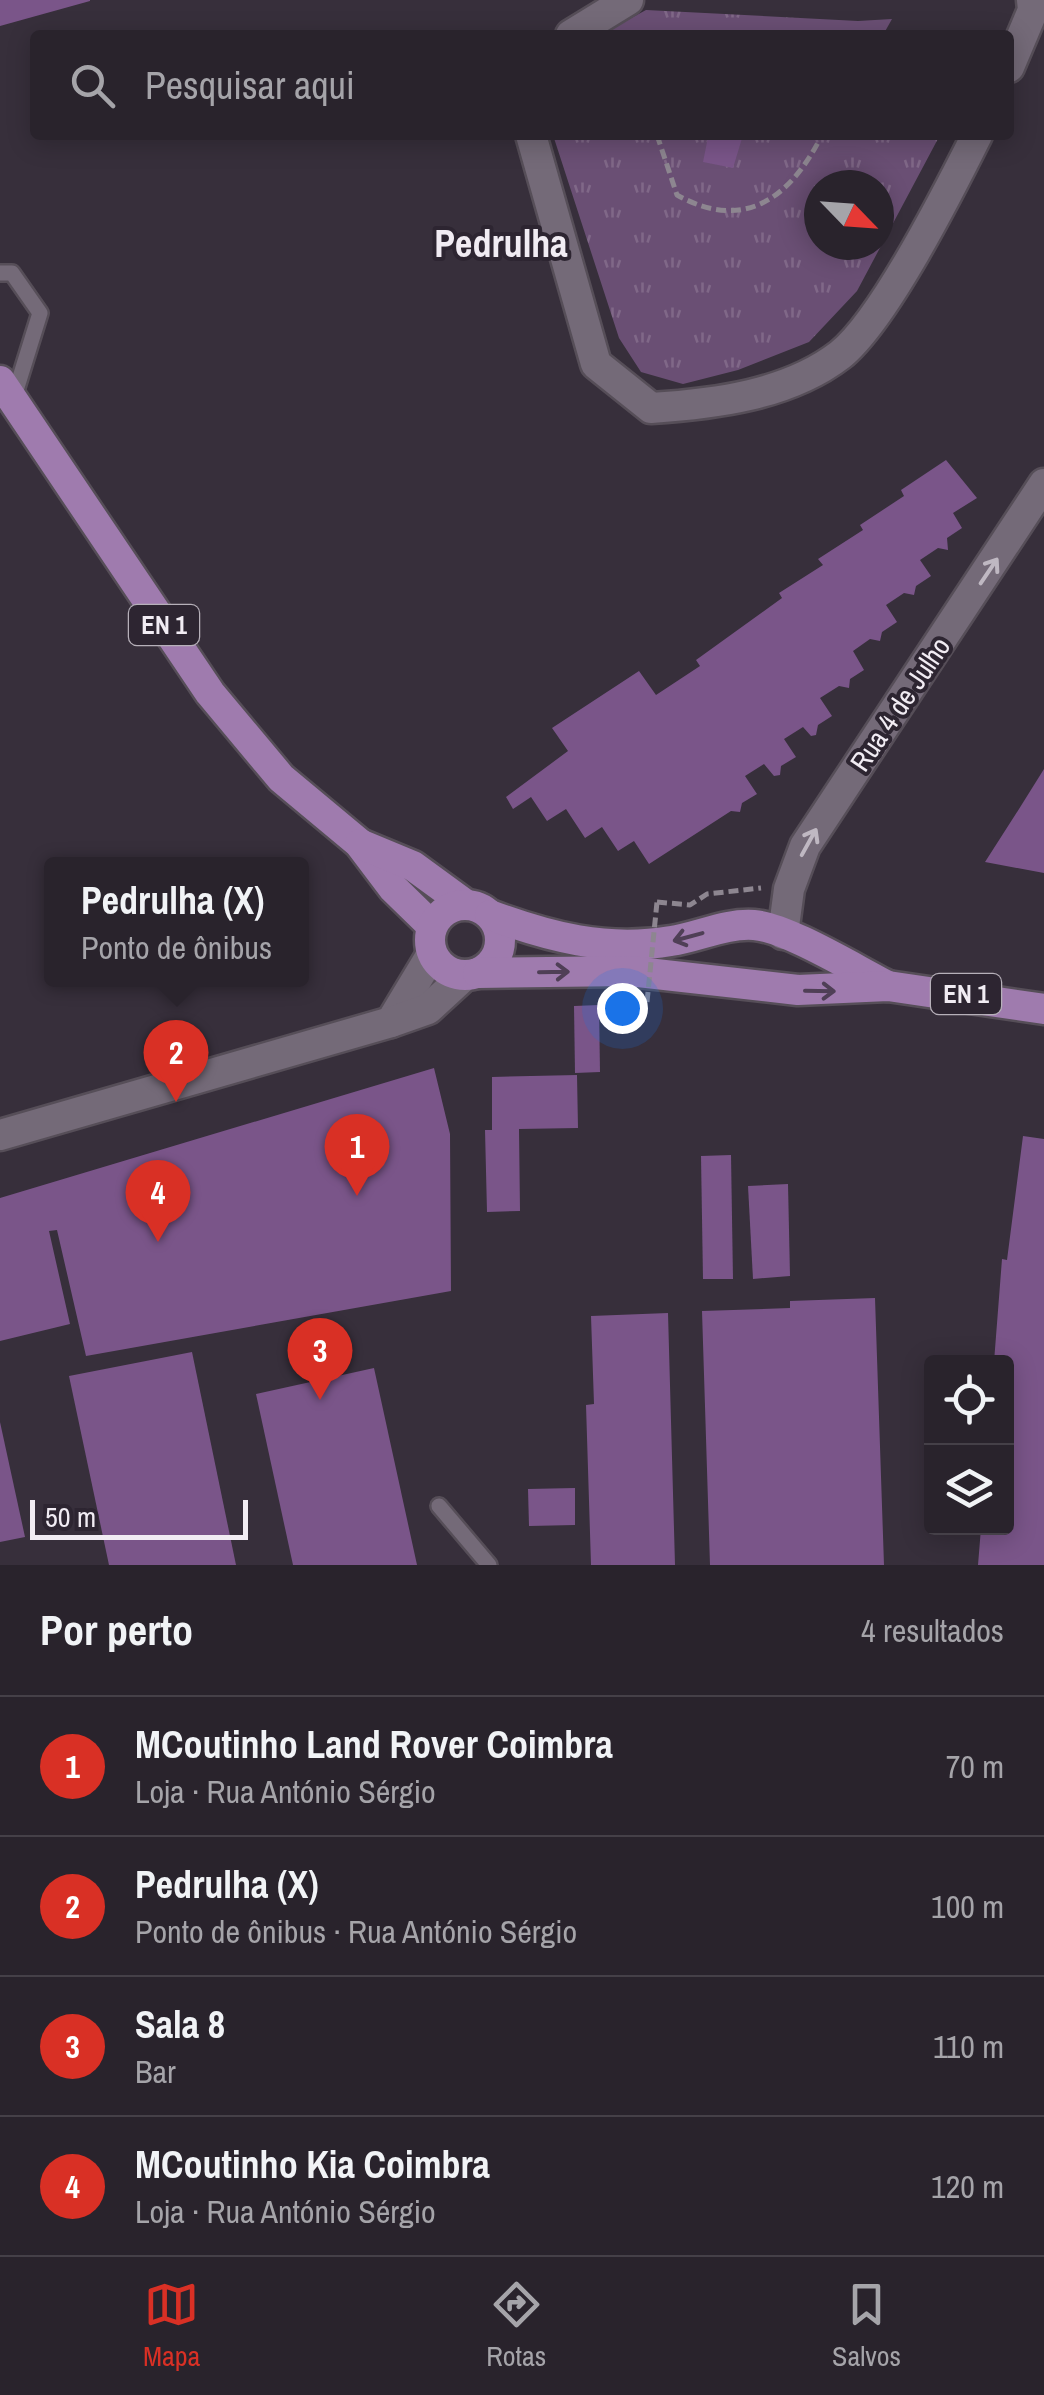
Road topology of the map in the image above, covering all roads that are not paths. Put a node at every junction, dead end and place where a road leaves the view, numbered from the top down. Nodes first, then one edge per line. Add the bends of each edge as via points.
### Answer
1 (1032, 0) edge
2 (614, 4) edge
3 (579, 30) edge
4 (1014, 55) edge
5 (532, 140) edge
6 (973, 140) edge
7 (0, 273) edge
8 (6, 390) edge
9 (1044, 484) edge
10 (359, 844) junction
11 (477, 909) junction
12 (783, 934) junction
13 (432, 940) junction
14 (472, 974) junction
15 (752, 982) junction
16 (888, 986) junction
17 (1044, 1009) edge
18 (391, 1022) junction
19 (0, 1135) edge
20 (440, 1506) dead end
21 (489, 1565) edge

1 - 4 street
2 - 3 street
5 - 6 street via 596,364 651,408 751,395 840,354 890,289
7 - 8 lane via 12,273 40,313
8 - 10 main road, EN 1 via 210,692 281,778
12 -> 9 street, Rua 4 de Julho via 789,889 805,846
10 - 11 main road, EN 1 via 413,866
10 - 13 main road, EN 1
12 -> 11 main road, EN 1 via 758,925 732,926 671,942 605,946 545,936
11 - 13 main road via 440,915
11 - 14 main road via 497,926 498,953
12 - 15 main road via 783,960
12 - 16 main road, EN 1
13 - 14 main road, EN 1 via 451,973
13 - 18 street
14 -> 15 main road, EN 1 via 630,971
14 - 18 street via 428,1010
15 -> 16 main road, EN 1 via 798,990
16 - 17 main road, EN 1
18 - 19 street
20 - 21 lane

